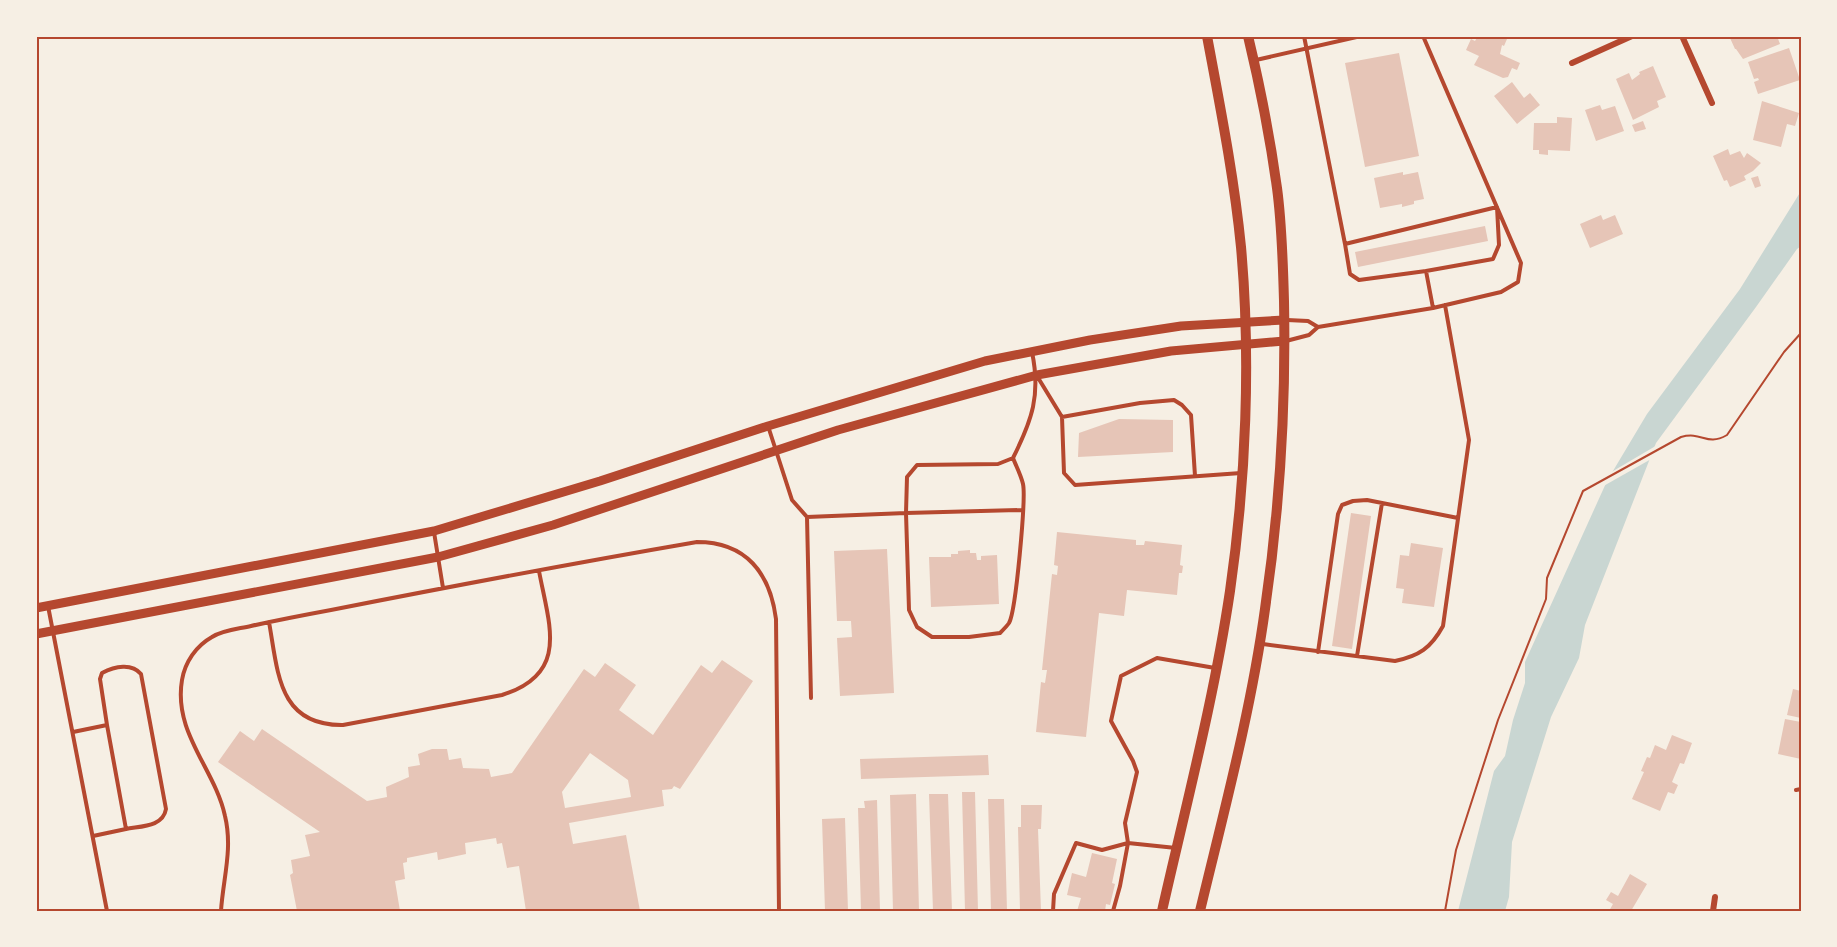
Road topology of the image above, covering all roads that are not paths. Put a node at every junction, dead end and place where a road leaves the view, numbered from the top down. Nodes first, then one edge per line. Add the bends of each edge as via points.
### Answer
1 (1207, 36) edge
2 (1248, 36) edge
3 (1304, 36) edge
4 (1360, 36) edge
5 (1423, 36) edge
6 (1632, 36) edge
7 (1682, 36) edge
8 (1307, 48) junction
9 (1254, 61) junction
10 (1572, 63) dead end
11 (1712, 103) dead end
12 (1497, 207) junction
13 (1345, 244) junction
14 (1426, 271) junction
15 (1445, 305) junction
16 (1433, 308) junction
17 (1284, 320) junction
18 (1245, 321) junction
19 (1318, 327) junction
20 (1284, 341) junction
21 (1245, 344) junction
22 (1032, 351) junction
23 (1037, 375) junction
24 (1062, 417) junction
25 (768, 426) junction
26 (777, 452) junction
27 (1013, 458) junction
28 (1241, 473) junction
29 (1195, 476) junction
30 (1382, 503) junction
31 (1022, 510) junction
32 (906, 513) junction
33 (807, 517) junction
34 (1458, 518) junction
35 (434, 531) junction
36 (438, 557) junction
37 (539, 571) junction
38 (443, 588) junction
39 (48, 605) junction
40 (36, 608) edge
41 (269, 622) junction
42 (53, 631) junction
43 (36, 634) edge
44 (1260, 643) junction
45 (1318, 652) junction
46 (1358, 656) junction
47 (1217, 668) junction
48 (811, 698) dead end
49 (107, 725) junction
50 (73, 732) junction
51 (126, 829) junction
52 (93, 836) junction
53 (1128, 843) junction
54 (1176, 848) junction
55 (1715, 897) dead end
56 (107, 911) edge
57 (221, 911) edge
58 (779, 911) edge
59 (1053, 911) edge
60 (1113, 911) edge
61 (1162, 911) edge
62 (1200, 911) edge
63 (1713, 911) edge

1 - 18 main road via 1237,209
2 - 9 main road
3 - 8 lane
4 - 8 lane
5 - 12 lane
6 - 10 street
7 - 11 street
8 - 9 lane
8 - 13 lane
9 - 17 main road via 1277,188
12 - 13 lane
12 - 14 lane via 1499,245 1494,258
12 - 15 lane via 1521,263 1518,282 1501,292
13 - 14 lane via 1350,274 1359,280
14 - 16 lane
15 - 16 lane
15 - 34 lane via 1469,440
16 - 19 lane
17 - 18 street
17 - 19 lane via 1308,321
17 - 20 main road
18 - 21 main road
18 - 22 street via 1171,327
19 - 20 lane via 1310,335
20 - 21 street
20 - 44 main road via 1280,478
21 - 23 street via 1171,351
21 - 28 main road
22 - 23 lane
22 - 25 street via 974,364
23 - 24 lane
23 - 26 street via 849,427
23 - 27 lane via 1032,411
24 - 29 lane via 1064,473 1075,485
24 - 29 lane via 1174,400 1191,415
25 - 26 lane
25 - 35 street
26 - 33 lane via 792,500
26 - 36 street via 553,525
27 - 31 lane via 1023,486
27 - 32 lane via 998,464 917,465 907,477
28 - 29 lane
28 - 47 main road via 1230,588
30 - 34 lane
30 - 45 lane via 1353,501 1342,505 1338,514
30 - 46 lane
31 - 32 lane
31 - 32 lane via 1010,622 1000,633 969,637 932,637 917,627 909,610
32 - 33 lane
33 - 48 lane
34 - 46 lane via 1443,626 1434,643 1410,658 1395,661
35 - 36 lane
35 - 39 street
36 - 38 lane
36 - 42 street
37 - 38 lane
37 - 41 lane via 550,628 549,656 537,676 502,695 344,725 315,722 297,711 282,688
37 - 58 lane via 708,542 738,551 763,575 776,619
38 - 41 lane
39 - 40 street
39 - 42 lane
41 - 57 lane via 211,638 195,651 181,682 186,730 225,815 229,843
42 - 43 street
42 - 50 lane
44 - 45 lane
44 - 62 main road
45 - 46 lane
47 - 53 lane via 1157,658 1121,676 1111,721 1137,772 1125,823
47 - 54 main road
49 - 50 lane
49 - 51 lane
49 - 51 lane via 102,673 128,666 136,668 141,674 166,809 158,822
50 - 52 lane
51 - 52 lane
52 - 56 lane
53 - 54 lane
53 - 59 lane via 1102,850 1076,843 1054,894
53 - 60 lane
54 - 61 main road
55 - 63 street

